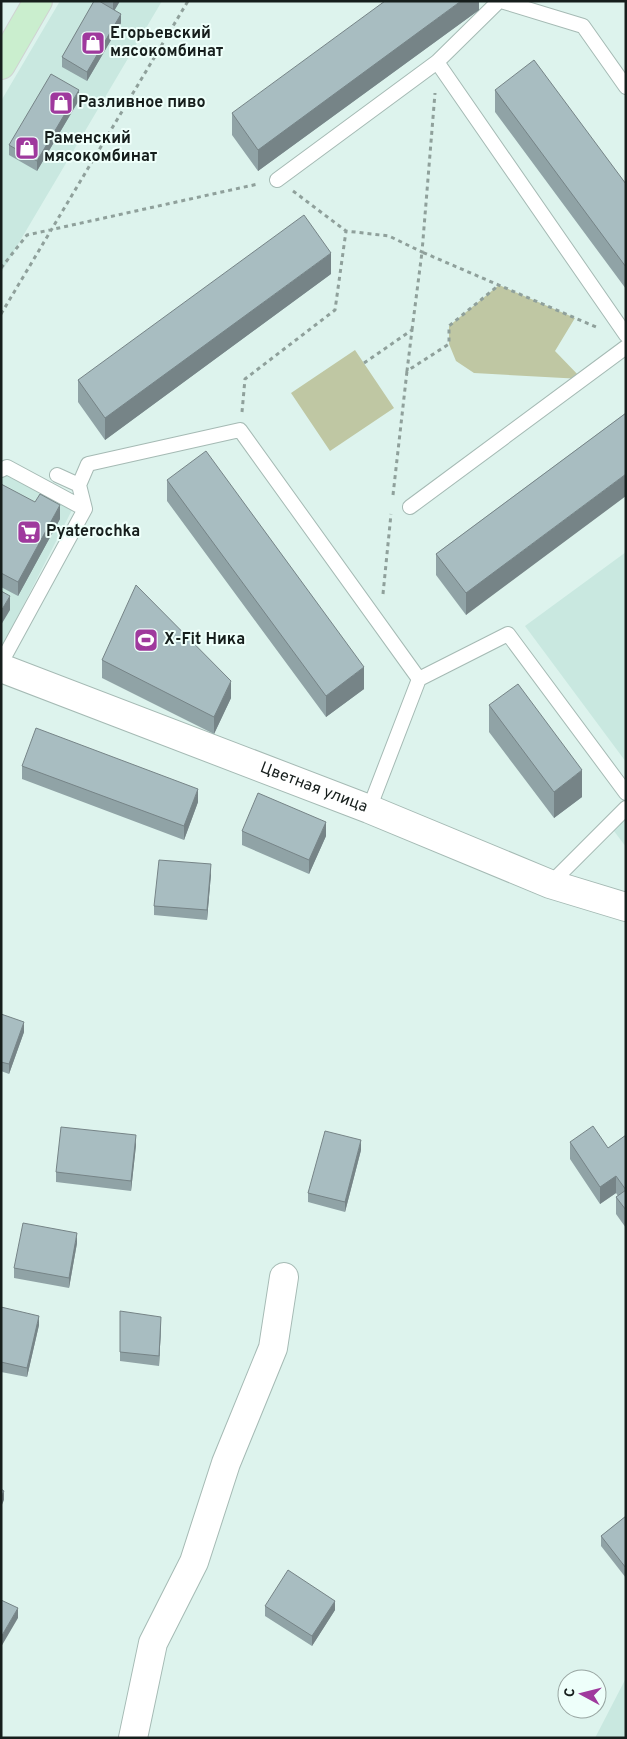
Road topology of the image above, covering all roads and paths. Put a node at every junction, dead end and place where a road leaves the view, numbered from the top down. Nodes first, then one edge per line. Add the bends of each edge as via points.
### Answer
1 (38, 1) edge
2 (188, 1) edge
3 (500, 1) edge
4 (437, 62) junction
5 (1, 65) edge
6 (626, 87) edge
7 (277, 180) junction
8 (52, 229) junction
9 (346, 231) junction
10 (422, 252) junction
11 (1, 268) edge
12 (499, 284) junction
13 (1, 314) edge
14 (600, 329) dead end
15 (412, 330) junction
16 (626, 335) edge
17 (626, 346) edge
18 (364, 363) dead end
19 (240, 430) junction
20 (1, 470) edge
21 (57, 475) dead end
22 (79, 485) junction
23 (410, 507) dead end
24 (85, 509) junction
25 (1, 662) edge
26 (1, 668) edge
27 (419, 679) junction
28 (626, 793) edge
29 (626, 808) edge
30 (369, 809) junction
31 (550, 884) junction
32 (626, 907) edge
33 (284, 1277) dead end
34 (133, 1738) edge

1 - 5 main road
2 - 8 path
3 - 4 lane
3 - 6 lane via 583,26
4 - 7 lane
4 - 10 path
4 - 16 lane
7 - 8 path
7 - 9 path
8 - 11 path via 26,235
8 - 13 path
9 - 10 path via 389,236
9 - 19 path via 335,310 244,379
10 - 12 path
10 - 15 path
12 - 14 path
12 - 15 path via 449,326 449,344 407,371
15 - 18 path
17 - 23 lane
19 - 22 lane via 88,464
19 - 27 lane
20 - 24 lane via 7,467
21 - 22 lane
22 - 24 lane
24 - 25 lane
26 - 30 street, Цветная улица
27 - 28 lane via 508,634
27 - 30 lane
29 - 31 lane
30 - 31 street, Цветная улица
31 - 32 street, Цветная улица
33 - 34 street via 273,1348 226,1463 194,1562 153,1643

